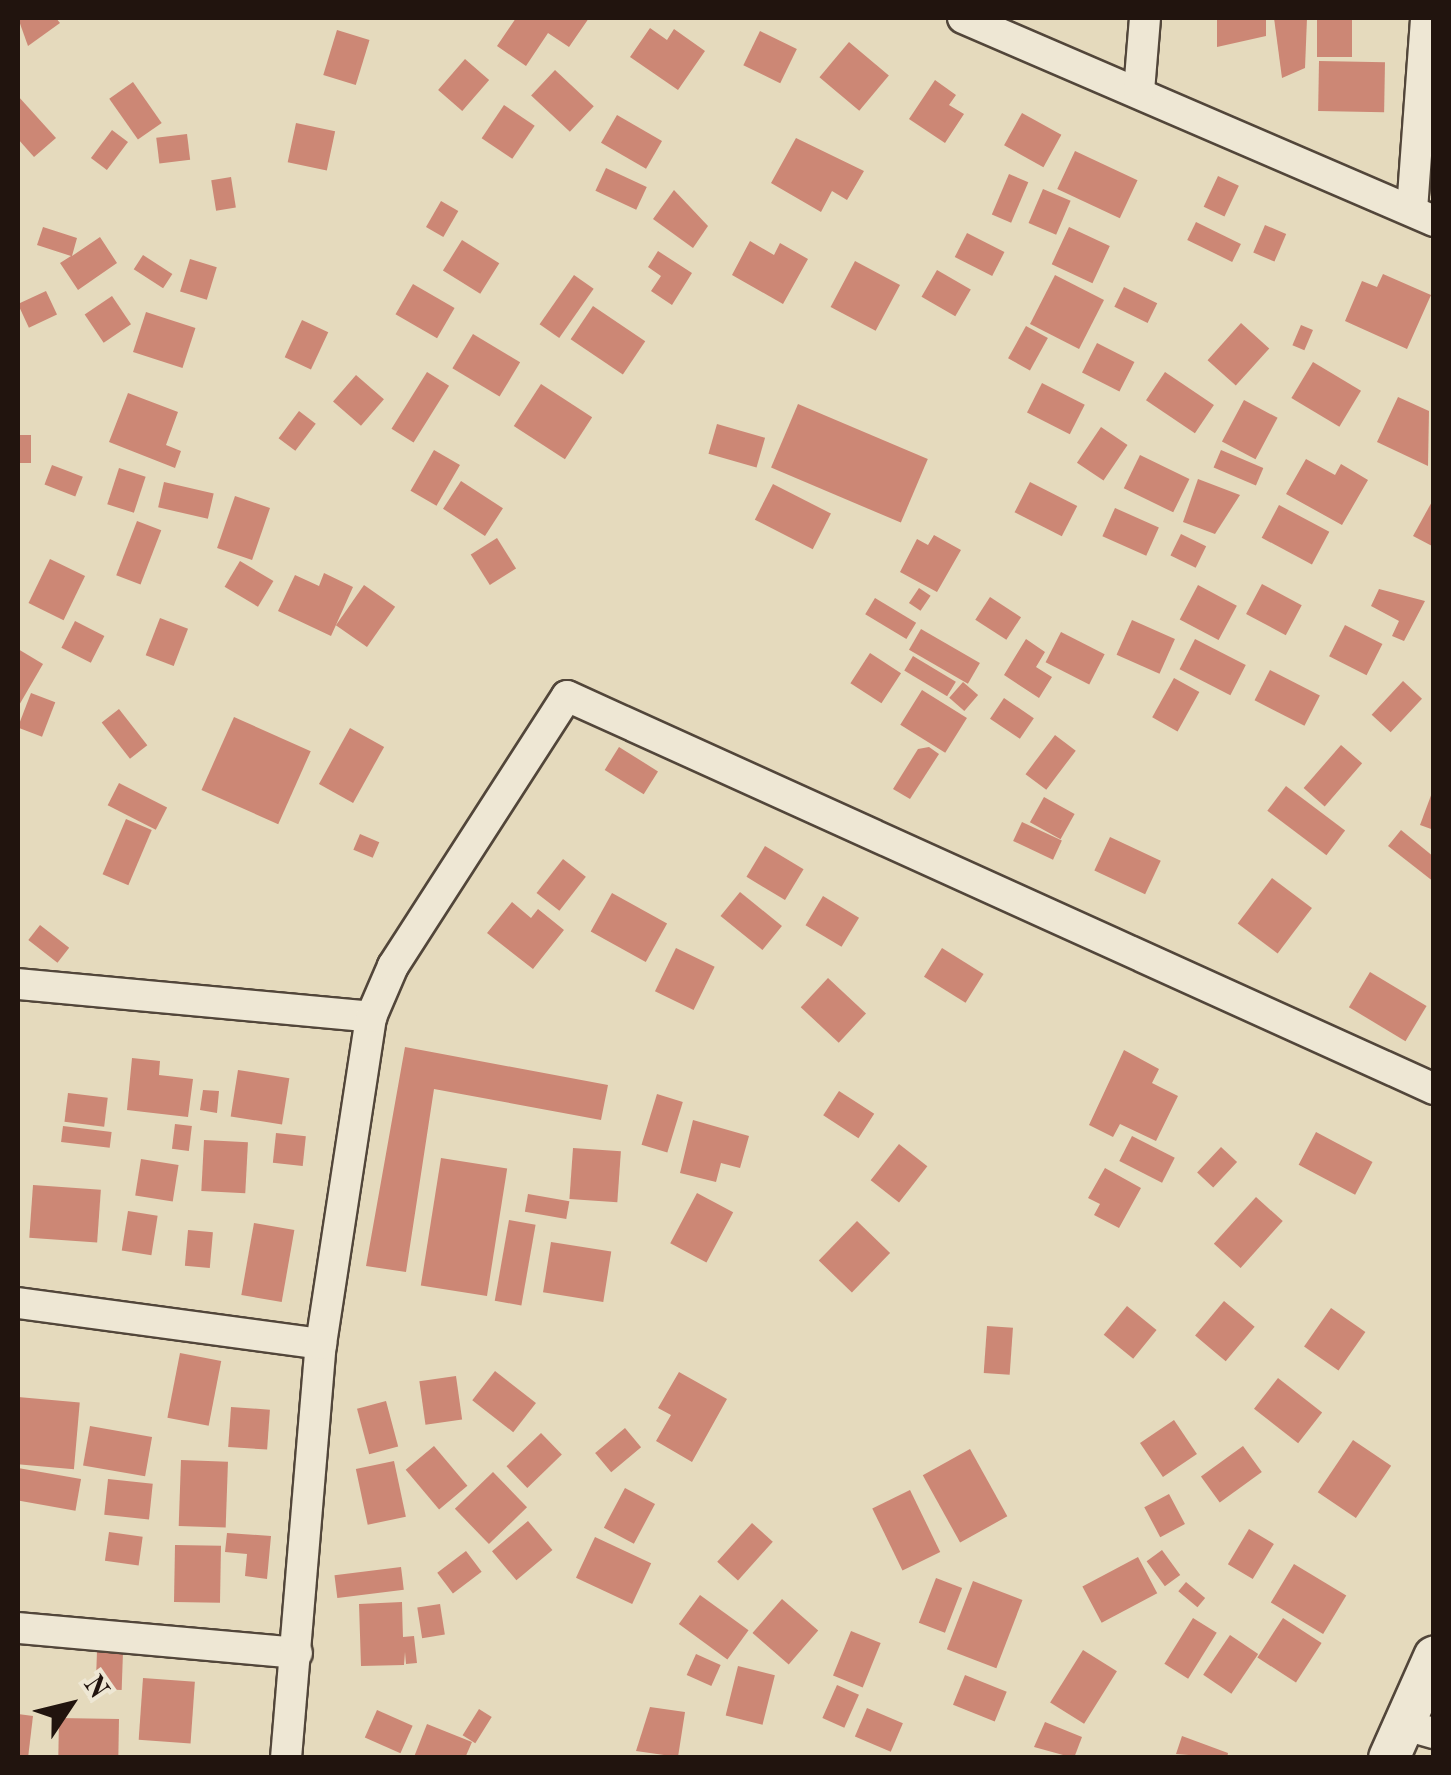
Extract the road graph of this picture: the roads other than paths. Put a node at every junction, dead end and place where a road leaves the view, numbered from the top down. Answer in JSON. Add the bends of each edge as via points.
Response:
{"nodes":[{"id":1,"x":963,"y":18,"type":"edge"},
{"id":2,"x":1144,"y":18,"type":"edge"},
{"id":3,"x":1426,"y":18,"type":"edge"},
{"id":4,"x":1139,"y":91,"type":"junction"},
{"id":5,"x":1422,"y":215,"type":"edge"},
{"id":6,"x":18,"y":984,"type":"edge"},
{"id":7,"x":371,"y":1018,"type":"junction"},
{"id":8,"x":1434,"y":1090,"type":"edge"},
{"id":9,"x":18,"y":1303,"type":"edge"},
{"id":10,"x":321,"y":1344,"type":"junction"},
{"id":11,"x":18,"y":1628,"type":"edge"},
{"id":12,"x":297,"y":1653,"type":"junction"},
{"id":13,"x":1434,"y":1656,"type":"edge"},
{"id":14,"x":1408,"y":1738,"type":"edge"},
{"id":15,"x":286,"y":1758,"type":"edge"}],
"edges":[{"from":1,"to":4,"type":"street"},
{"from":2,"to":4,"type":"street"},
{"from":3,"to":5,"type":"street"},
{"from":4,"to":5,"type":"street"},
{"from":6,"to":7,"type":"street"},
{"from":7,"to":8,"type":"street","via":[[394,966],[568,696]]},
{"from":7,"to":10,"type":"street"},
{"from":9,"to":10,"type":"street"},
{"from":10,"to":12,"type":"street"},
{"from":11,"to":12,"type":"street"},
{"from":12,"to":15,"type":"street"},
{"from":13,"to":14,"type":"main road"}]}
